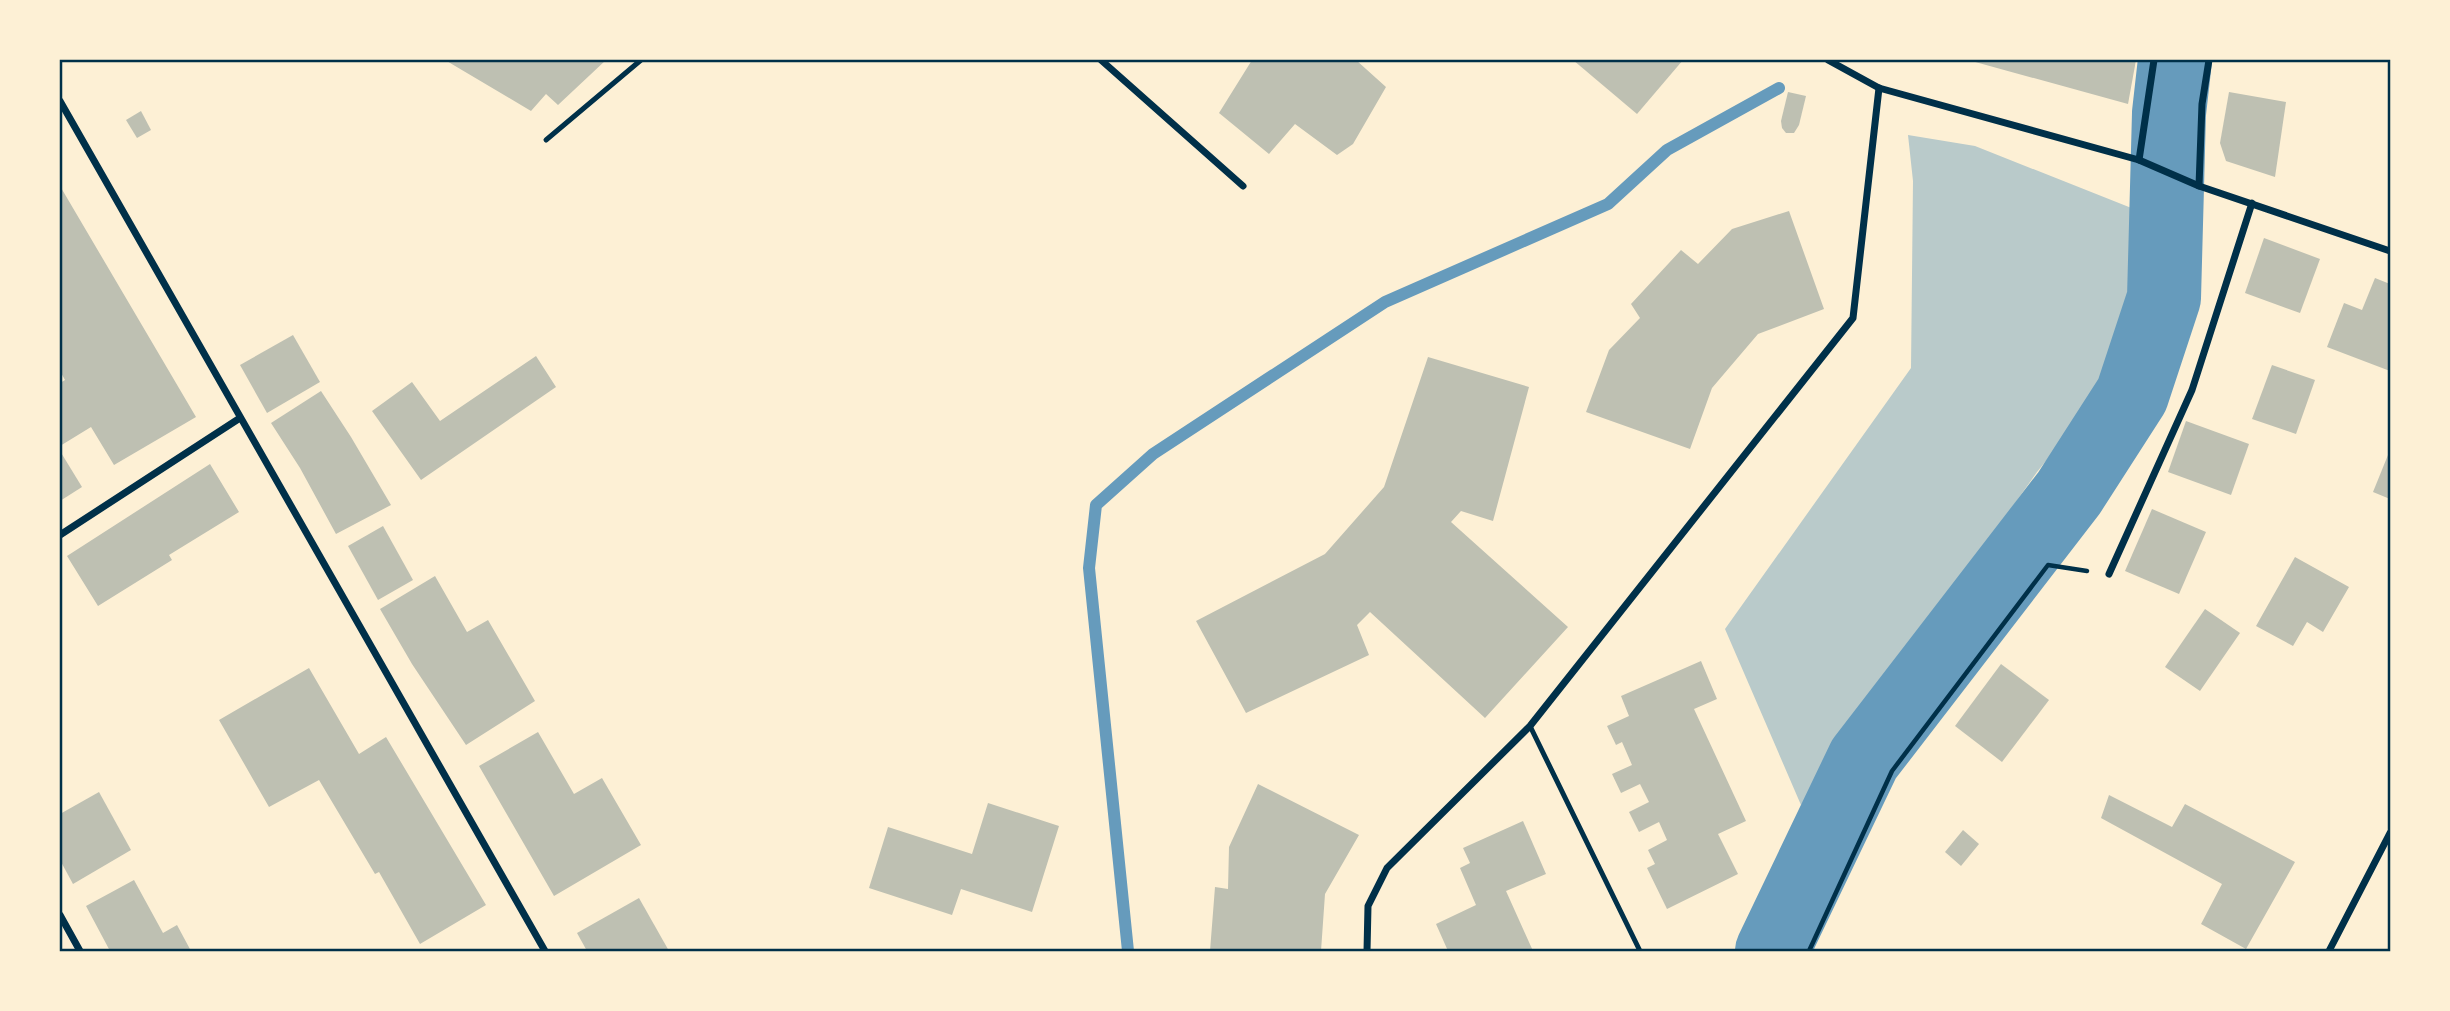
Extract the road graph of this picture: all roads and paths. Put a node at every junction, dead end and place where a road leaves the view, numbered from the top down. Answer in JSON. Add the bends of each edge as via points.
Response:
{"nodes":[{"id":1,"x":641,"y":60,"type":"edge"},
{"id":2,"x":1101,"y":60,"type":"edge"},
{"id":3,"x":1828,"y":60,"type":"edge"},
{"id":4,"x":2154,"y":60,"type":"edge"},
{"id":5,"x":2209,"y":60,"type":"edge"},
{"id":6,"x":1879,"y":88,"type":"junction"},
{"id":7,"x":60,"y":101,"type":"edge"},
{"id":8,"x":546,"y":140,"type":"dead end"},
{"id":9,"x":2138,"y":160,"type":"junction"},
{"id":10,"x":1243,"y":186,"type":"dead end"},
{"id":11,"x":2199,"y":186,"type":"junction"},
{"id":12,"x":2252,"y":203,"type":"junction"},
{"id":13,"x":2390,"y":251,"type":"edge"},
{"id":14,"x":240,"y":418,"type":"junction"},
{"id":15,"x":60,"y":535,"type":"edge"},
{"id":16,"x":2109,"y":574,"type":"joint"},
{"id":17,"x":1530,"y":726,"type":"junction"},
{"id":18,"x":2390,"y":832,"type":"edge"},
{"id":19,"x":60,"y":915,"type":"edge"},
{"id":20,"x":80,"y":951,"type":"edge"},
{"id":21,"x":545,"y":951,"type":"edge"},
{"id":22,"x":1367,"y":951,"type":"edge"},
{"id":23,"x":1640,"y":951,"type":"edge"},
{"id":24,"x":1809,"y":951,"type":"edge"},
{"id":25,"x":2329,"y":951,"type":"edge"}],
"edges":[{"from":1,"to":8,"type":"lane"},
{"from":2,"to":10,"type":"street"},
{"from":3,"to":6,"type":"street"},
{"from":4,"to":9,"type":"street"},
{"from":5,"to":11,"type":"street"},
{"from":6,"to":9,"type":"street"},
{"from":6,"to":17,"type":"street","via":[[1853,318]]},
{"from":7,"to":14,"type":"street"},
{"from":9,"to":11,"type":"street"},
{"from":11,"to":12,"type":"street"},
{"from":12,"to":13,"type":"street"},
{"from":12,"to":16,"type":"street","via":[[2192,390]]},
{"from":14,"to":15,"type":"street"},
{"from":14,"to":21,"type":"street"},
{"from":16,"to":24,"type":"path","via":[[2048,565],[1892,771]]},
{"from":17,"to":22,"type":"street","via":[[1387,868],[1368,906]]},
{"from":17,"to":23,"type":"lane"},
{"from":18,"to":25,"type":"street"},
{"from":19,"to":20,"type":"street"}]}
